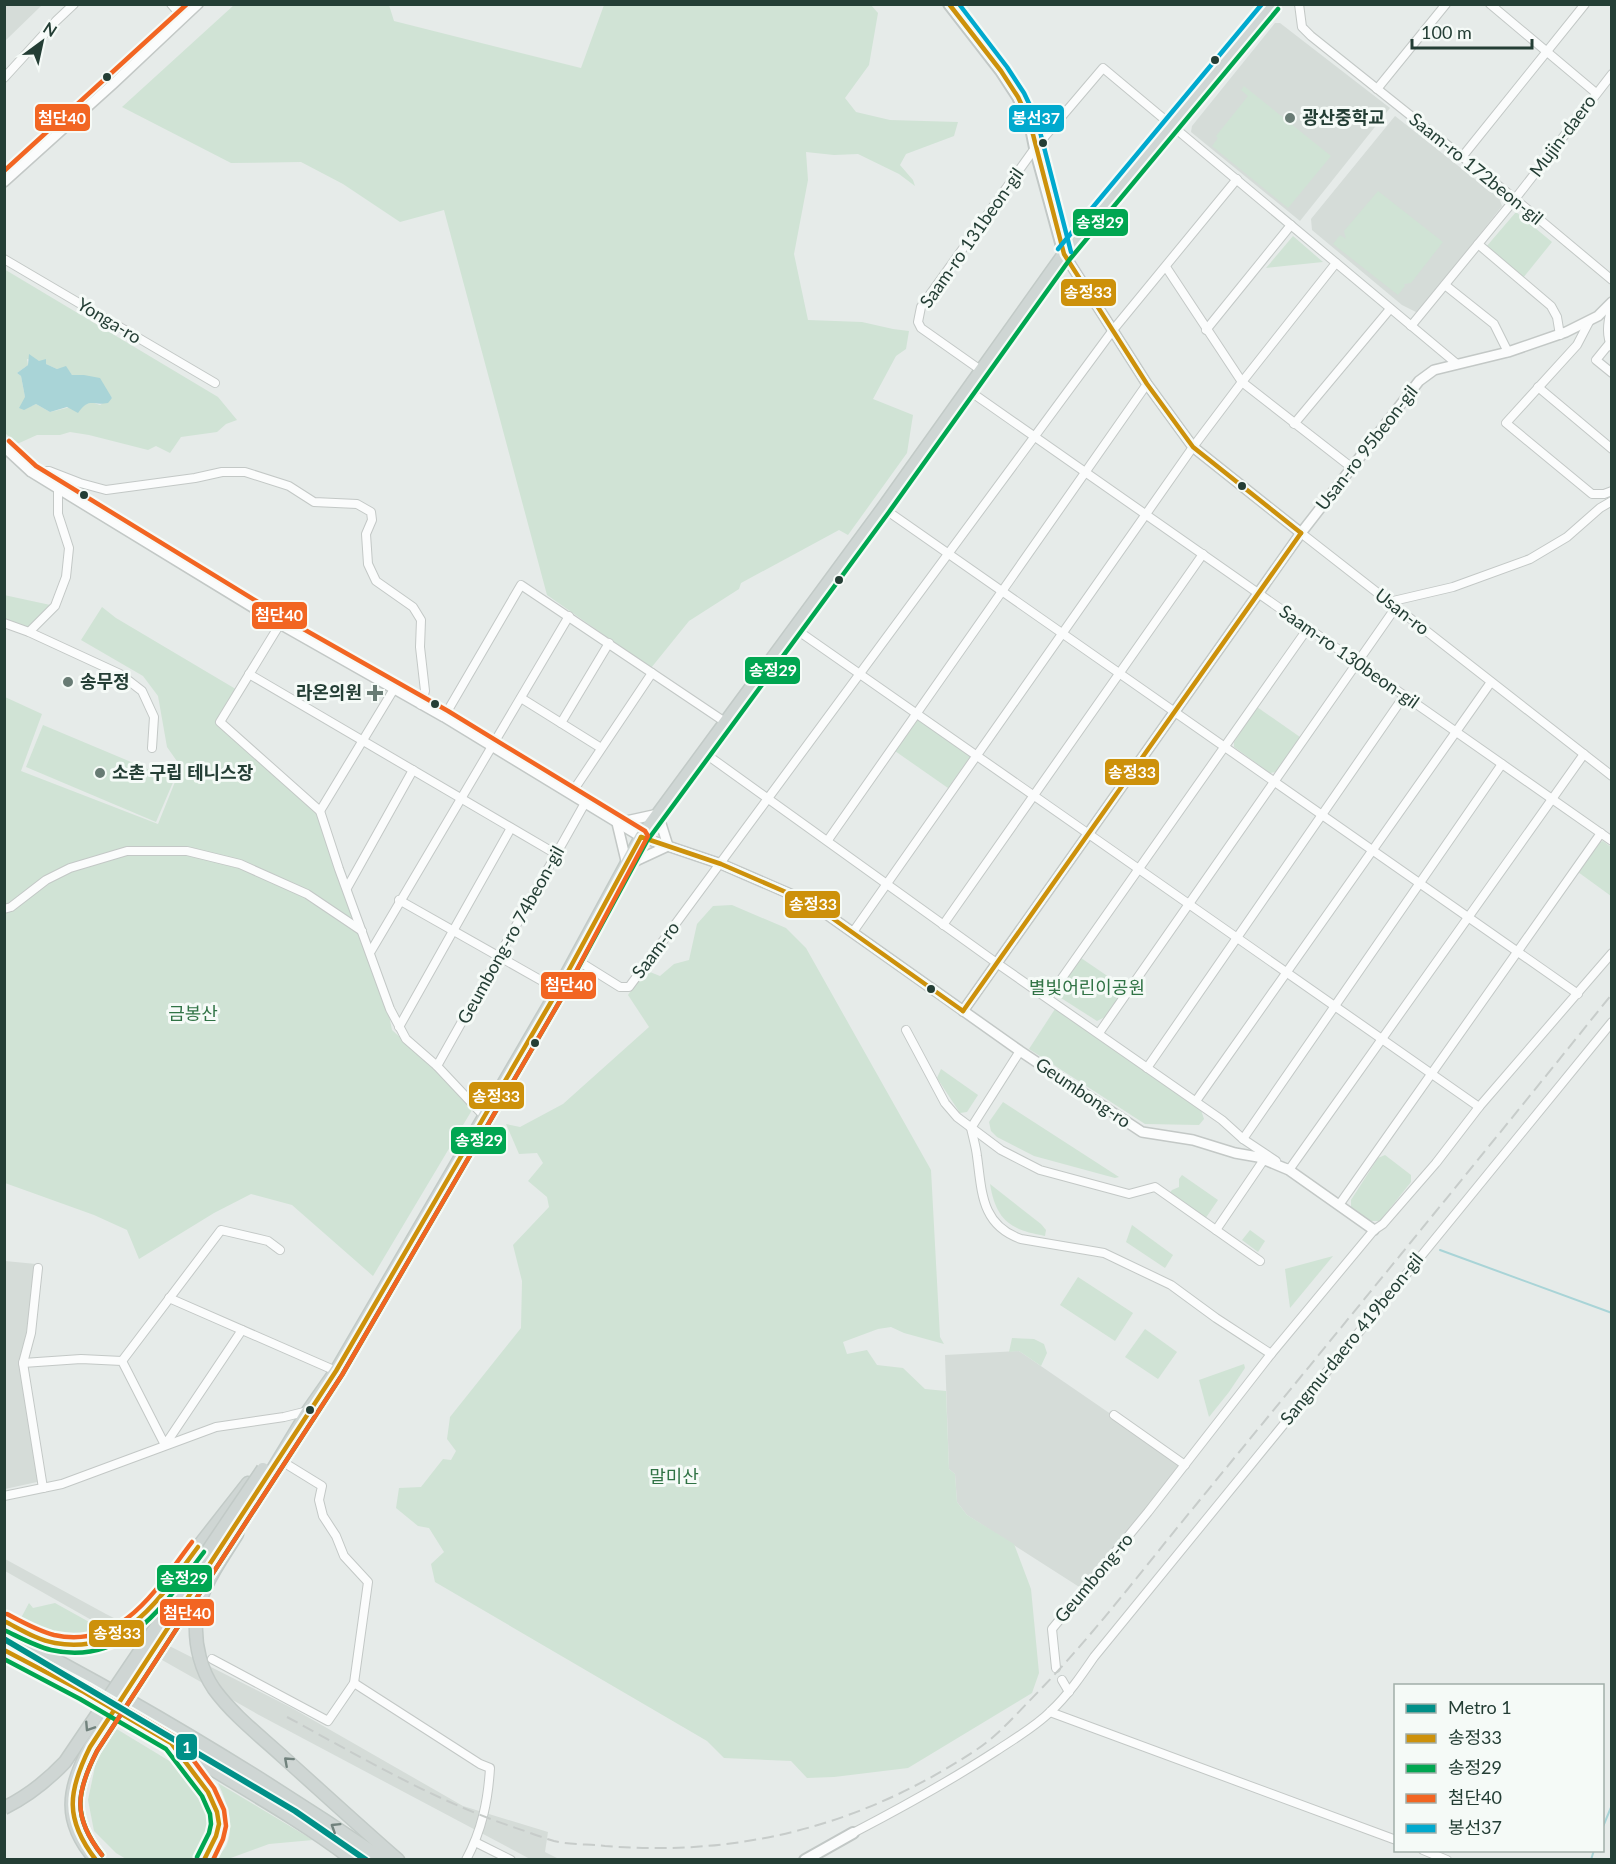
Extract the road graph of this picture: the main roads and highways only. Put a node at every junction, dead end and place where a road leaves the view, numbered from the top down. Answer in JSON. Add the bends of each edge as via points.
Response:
{"nodes":[{"id":1,"x":948,"y":4,"type":"edge"},
{"id":2,"x":1271,"y":6,"type":"edge"},
{"id":3,"x":1064,"y":254,"type":"junction"},
{"id":4,"x":308,"y":1411,"type":"junction"},
{"id":5,"x":269,"y":1474,"type":"junction"},
{"id":6,"x":4,"y":1621,"type":"edge"},
{"id":7,"x":4,"y":1632,"type":"edge"},
{"id":8,"x":4,"y":1650,"type":"edge"},
{"id":9,"x":171,"y":1743,"type":"junction"},
{"id":10,"x":4,"y":1808,"type":"edge"},
{"id":11,"x":853,"y":1833,"type":"road end"},
{"id":12,"x":96,"y":1860,"type":"edge"},
{"id":13,"x":204,"y":1860,"type":"edge"},
{"id":14,"x":353,"y":1860,"type":"edge"},
{"id":15,"x":384,"y":1860,"type":"edge"},
{"id":16,"x":398,"y":1860,"type":"edge"},
{"id":17,"x":805,"y":1860,"type":"edge"}],
"edges":[{"from":1,"to":3,"type":"main road","name":"Usan-ro","via":[[1018,97],[1030,123]]},
{"from":2,"to":3,"type":"main road"},
{"from":3,"to":4,"type":"main road","via":[[641,837],[558,990],[336,1371]]},
{"from":4,"to":5,"type":"main road"},
{"from":4,"to":5,"type":"main road","via":[[283,1461]]},
{"from":5,"to":6,"type":"main road","bridge":true,"via":[[243,1488],[158,1598],[121,1635],[94,1644],[69,1645],[53,1643]]},
{"from":5,"to":10,"type":"main road","one_way":true,"bridge":true,"via":[[65,1762],[25,1798]]},
{"from":5,"to":12,"type":"main road","bridge":true,"via":[[78,1768],[71,1802],[73,1819],[84,1847]]},
{"from":16,"to":5,"type":"main road","one_way":true,"via":[[245,1724],[214,1688],[202,1667],[196,1623],[208,1580]]},
{"from":15,"to":7,"type":"main road","one_way":true,"via":[[153,1714]]},
{"from":8,"to":9,"type":"main road"},
{"from":9,"to":13,"type":"main road","via":[[208,1792],[217,1812],[216,1836]]},
{"from":9,"to":14,"type":"main road"},
{"from":11,"to":17,"type":"main road"}]}
